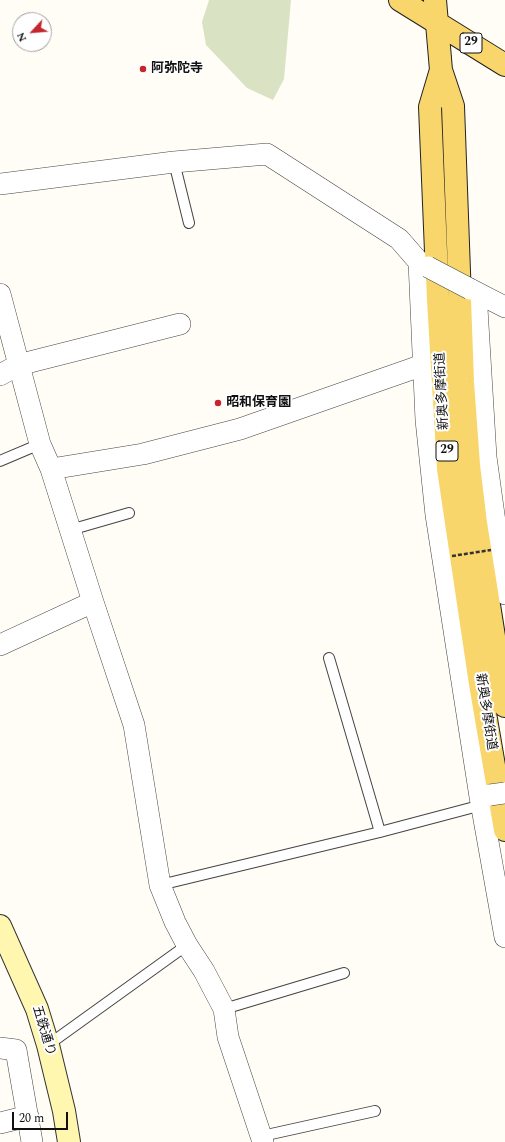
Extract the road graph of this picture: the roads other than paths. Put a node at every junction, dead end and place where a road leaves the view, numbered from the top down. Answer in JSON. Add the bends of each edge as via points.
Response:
{"nodes":[{"id":1,"x":400,"y":0,"type":"edge"},
{"id":2,"x":435,"y":0,"type":"edge"},
{"id":3,"x":436,"y":22,"type":"junction"},
{"id":4,"x":505,"y":65,"type":"edge"},
{"id":5,"x":441,"y":70,"type":"junction"},
{"id":6,"x":174,"y":162,"type":"junction"},
{"id":7,"x":0,"y":184,"type":"edge"},
{"id":8,"x":188,"y":223,"type":"dead end"},
{"id":9,"x":424,"y":264,"type":"junction"},
{"id":10,"x":473,"y":290,"type":"junction"},
{"id":11,"x":0,"y":294,"type":"edge"},
{"id":12,"x":505,"y":307,"type":"edge"},
{"id":13,"x":180,"y":324,"type":"dead end"},
{"id":14,"x":18,"y":365,"type":"junction"},
{"id":15,"x":423,"y":365,"type":"junction"},
{"id":16,"x":0,"y":375,"type":"edge"},
{"id":17,"x":40,"y":444,"type":"junction"},
{"id":18,"x":0,"y":461,"type":"edge"},
{"id":19,"x":51,"y":469,"type":"junction"},
{"id":20,"x":129,"y":513,"type":"dead end"},
{"id":21,"x":70,"y":530,"type":"junction"},
{"id":22,"x":505,"y":594,"type":"edge"},
{"id":23,"x":92,"y":602,"type":"junction"},
{"id":24,"x":0,"y":645,"type":"edge"},
{"id":25,"x":329,"y":658,"type":"dead end"},
{"id":26,"x":505,"y":706,"type":"edge"},
{"id":27,"x":489,"y":798,"type":"edge"},
{"id":28,"x":505,"y":830,"type":"edge"},
{"id":29,"x":380,"y":832,"type":"junction"},
{"id":30,"x":160,"y":885,"type":"junction"},
{"id":31,"x":0,"y":926,"type":"edge"},
{"id":32,"x":505,"y":937,"type":"edge"},
{"id":33,"x":187,"y":945,"type":"junction"},
{"id":34,"x":344,"y":974,"type":"dead end"},
{"id":35,"x":224,"y":1008,"type":"junction"},
{"id":36,"x":48,"y":1045,"type":"junction"},
{"id":37,"x":0,"y":1048,"type":"edge"},
{"id":38,"x":376,"y":1111,"type":"dead end"},
{"id":39,"x":28,"y":1116,"type":"junction"},
{"id":40,"x":0,"y":1123,"type":"edge"},
{"id":41,"x":262,"y":1139,"type":"edge"},
{"id":42,"x":32,"y":1142,"type":"edge"},
{"id":43,"x":69,"y":1142,"type":"edge"}],
"edges":[{"from":1,"to":3,"type":"main road","number":"29"},
{"from":2,"to":3,"type":"main road","name":"新奥多摩街道","number":"29"},
{"from":3,"to":4,"type":"main road","number":"29"},
{"from":3,"to":5,"type":"main road","name":"新奥多摩街道","number":"29"},
{"from":5,"to":26,"type":"main road","name":"新奥多摩街道","number":"29","via":[[453,106],[463,382],[469,465]]},
{"from":5,"to":28,"type":"main road","name":"新奥多摩街道","number":"29","via":[[430,107],[448,468]]},
{"from":6,"to":7,"type":"street"},
{"from":6,"to":8,"type":"lane"},
{"from":6,"to":9,"type":"street","via":[[267,154],[399,239]]},
{"from":9,"to":10,"type":"street","bridge":true},
{"from":9,"to":15,"type":"street"},
{"from":10,"to":12,"type":"street"},
{"from":10,"to":22,"type":"street","via":[[486,457]]},
{"from":11,"to":14,"type":"street"},
{"from":13,"to":14,"type":"street"},
{"from":14,"to":16,"type":"street"},
{"from":14,"to":17,"type":"street"},
{"from":15,"to":19,"type":"street","via":[[240,429],[143,454]]},
{"from":15,"to":27,"type":"street","via":[[436,515]]},
{"from":17,"to":18,"type":"lane"},
{"from":17,"to":19,"type":"street"},
{"from":19,"to":21,"type":"street"},
{"from":20,"to":21,"type":"lane"},
{"from":21,"to":23,"type":"street"},
{"from":23,"to":24,"type":"street"},
{"from":23,"to":30,"type":"street","via":[[134,724]]},
{"from":25,"to":29,"type":"lane"},
{"from":27,"to":29,"type":"lane"},
{"from":27,"to":32,"type":"street"},
{"from":29,"to":30,"type":"lane"},
{"from":30,"to":33,"type":"street"},
{"from":31,"to":36,"type":"street","name":"五鉄通り","via":[[37,1008]]},
{"from":33,"to":35,"type":"street"},
{"from":33,"to":36,"type":"lane"},
{"from":34,"to":35,"type":"lane"},
{"from":35,"to":41,"type":"street","via":[[228,1037]]},
{"from":36,"to":43,"type":"street","name":"五鉄通り"},
{"from":37,"to":39,"type":"street","via":[[16,1050]]},
{"from":38,"to":41,"type":"lane"},
{"from":39,"to":40,"type":"street"},
{"from":39,"to":42,"type":"street"}]}
